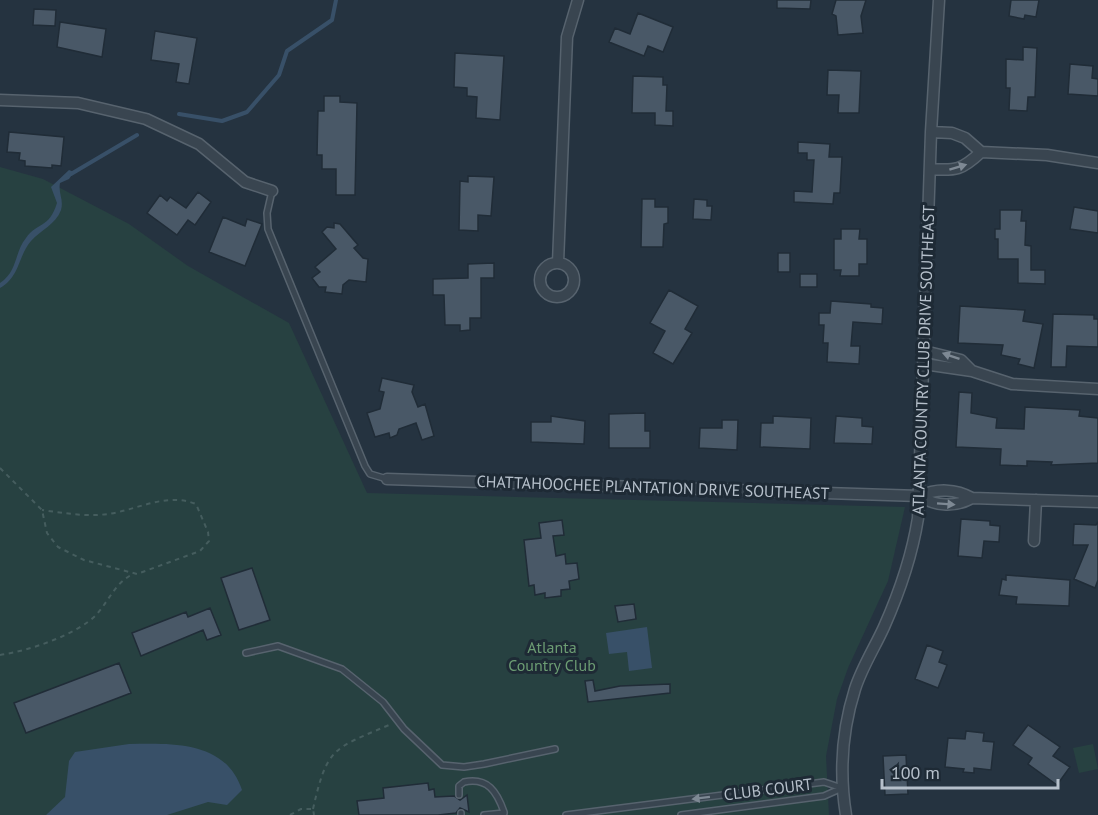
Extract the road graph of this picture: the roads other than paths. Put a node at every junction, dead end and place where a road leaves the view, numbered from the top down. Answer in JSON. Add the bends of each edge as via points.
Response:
{"nodes":[{"id":1,"x":578,"y":0,"type":"edge"},
{"id":2,"x":939,"y":0,"type":"edge"},
{"id":3,"x":0,"y":100,"type":"edge"},
{"id":4,"x":931,"y":132,"type":"junction"},
{"id":5,"x":981,"y":152,"type":"junction"},
{"id":6,"x":1098,"y":163,"type":"edge"},
{"id":7,"x":930,"y":170,"type":"junction"},
{"id":8,"x":273,"y":191,"type":"joint"},
{"id":9,"x":558,"y":263,"type":"dead end"},
{"id":10,"x":924,"y":351,"type":"junction"},
{"id":11,"x":924,"y":364,"type":"junction"},
{"id":12,"x":972,"y":371,"type":"junction"},
{"id":13,"x":1098,"y":389,"type":"edge"},
{"id":14,"x":387,"y":479,"type":"joint"},
{"id":15,"x":920,"y":496,"type":"junction"},
{"id":16,"x":1036,"y":500,"type":"junction"},
{"id":17,"x":1098,"y":502,"type":"edge"},
{"id":18,"x":1034,"y":541,"type":"dead end"},
{"id":19,"x":246,"y":653,"type":"dead end"},
{"id":20,"x":555,"y":748,"type":"dead end"},
{"id":21,"x":842,"y":788,"type":"junction"},
{"id":22,"x":459,"y":795,"type":"dead end"},
{"id":23,"x":504,"y":814,"type":"edge"},
{"id":24,"x":484,"y":815,"type":"edge"},
{"id":25,"x":566,"y":815,"type":"edge"},
{"id":26,"x":681,"y":815,"type":"edge"},
{"id":27,"x":846,"y":815,"type":"edge"}],
"edges":[{"from":1,"to":9,"type":"street","via":[[567,37]]},
{"from":2,"to":4,"type":"street","name":"ATLANTA COUNTRY CLUB DRIVE SOUTHEAST"},
{"from":3,"to":8,"type":"street","via":[[78,103],[146,119],[199,144],[245,182]]},
{"from":4,"to":5,"type":"street","via":[[959,135]]},
{"from":4,"to":7,"type":"street","name":"ATLANTA COUNTRY CLUB DRIVE SOUTHEAST"},
{"from":5,"to":6,"type":"street","via":[[1047,155]]},
{"from":7,"to":5,"type":"street","one_way":true,"via":[[965,166]]},
{"from":7,"to":10,"type":"street","name":"ATLANTA COUNTRY CLUB DRIVE SOUTHEAST"},
{"from":8,"to":14,"type":"lane","via":[[267,213],[268,229],[366,466],[370,474]]},
{"from":10,"to":11,"type":"street","name":"ATLANTA COUNTRY CLUB DRIVE SOUTHEAST"},
{"from":12,"to":10,"type":"street","one_way":true,"via":[[961,360]]},
{"from":11,"to":12,"type":"street"},
{"from":11,"to":15,"type":"street","name":"ATLANTA COUNTRY CLUB DRIVE SOUTHEAST"},
{"from":12,"to":13,"type":"street","via":[[1012,384]]},
{"from":14,"to":15,"type":"street","name":"CHATTAHOOCHEE PLANTATION DRIVE SOUTHEAST"},
{"from":15,"to":16,"type":"street","name":"CHATTAHOOCHEE PLANTATION DRIVE SOUTHEAST","via":[[939,491],[961,492],[972,498]]},
{"from":15,"to":21,"type":"street","name":"ATLANTA COUNTRY CLUB DRIVE SOUTHEAST","via":[[915,542],[903,583],[856,687],[847,718]]},
{"from":16,"to":17,"type":"street","name":"CHATTAHOOCHEE PLANTATION DRIVE SOUTHEAST"},
{"from":16,"to":18,"type":"street"},
{"from":19,"to":20,"type":"lane","via":[[278,646],[342,669],[383,702],[442,765],[464,767]]},
{"from":21,"to":25,"type":"lane","name":"CLUB COURT","one_way":true,"via":[[824,782]]},
{"from":21,"to":26,"type":"lane","name":"CLUB COURT","via":[[824,796]]},
{"from":21,"to":27,"type":"street","name":"ATLANTA COUNTRY CLUB DRIVE SOUTHEAST"},
{"from":22,"to":23,"type":"lane","via":[[459,786],[464,782],[483,782],[496,791]]},
{"from":23,"to":24,"type":"lane"}]}
